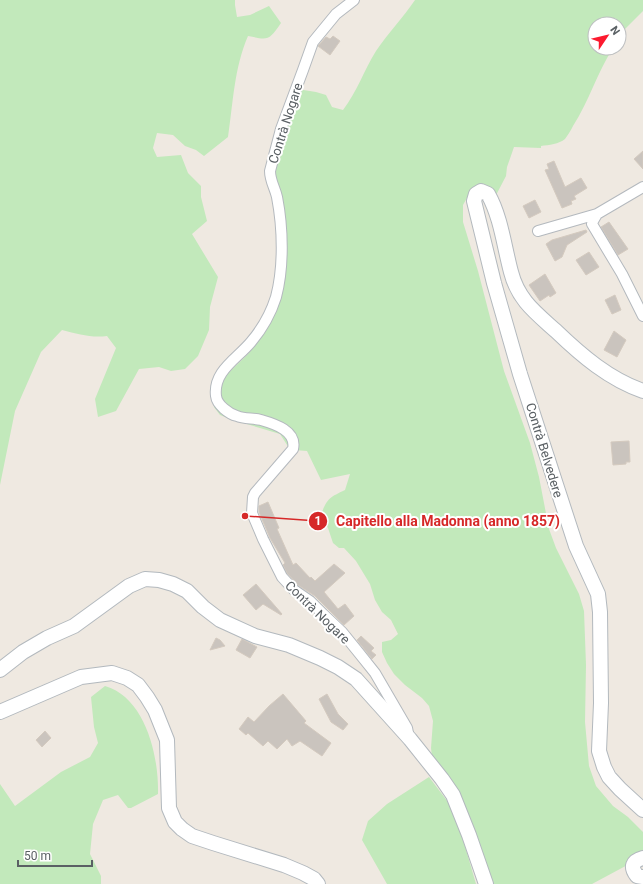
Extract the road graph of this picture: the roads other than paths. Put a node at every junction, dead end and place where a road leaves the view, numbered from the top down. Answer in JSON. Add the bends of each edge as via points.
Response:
{"nodes":[{"id":1,"x":354,"y":0,"type":"edge"},
{"id":2,"x":643,"y":187,"type":"edge"},
{"id":3,"x":597,"y":214,"type":"junction"},
{"id":4,"x":538,"y":231,"type":"dead end"},
{"id":5,"x":643,"y":316,"type":"edge"},
{"id":6,"x":643,"y":391,"type":"edge"},
{"id":7,"x":0,"y":670,"type":"edge"},
{"id":8,"x":0,"y":712,"type":"edge"},
{"id":9,"x":410,"y":739,"type":"junction"},
{"id":10,"x":643,"y":810,"type":"edge"},
{"id":11,"x":643,"y":858,"type":"edge"},
{"id":12,"x":643,"y":877,"type":"edge"},
{"id":13,"x":318,"y":884,"type":"edge"},
{"id":14,"x":486,"y":884,"type":"edge"}],
"edges":[{"from":1,"to":9,"type":"street","name":"Contrà Nogare","via":[[336,14],[313,42],[285,117],[270,171],[281,224],[281,256],[276,296],[270,313],[252,340],[222,372],[217,382],[216,396],[225,409],[237,416],[279,426],[290,435],[294,445],[292,452],[255,493],[252,513],[282,577],[342,632],[360,653],[399,714]]},
{"from":2,"to":3,"type":"street"},
{"from":3,"to":4,"type":"street"},
{"from":3,"to":5,"type":"street","via":[[592,224]]},
{"from":6,"to":10,"type":"street","name":"Contrà Belvedere","via":[[599,369],[532,310],[520,295],[511,273],[492,201],[488,194],[481,191],[476,194],[474,201],[494,283],[520,374],[576,546],[598,594],[601,703],[599,751],[609,777]]},
{"from":7,"to":9,"type":"street","via":[[29,648],[74,626],[129,586],[145,579],[159,580],[187,591],[220,620],[338,667],[356,680]]},
{"from":8,"to":13,"type":"street","via":[[81,677],[112,674],[127,678],[138,685],[147,697],[167,740],[169,808],[175,822],[192,836],[284,864],[314,879]]},
{"from":9,"to":14,"type":"street","via":[[453,795]]},
{"from":11,"to":12,"type":"street","via":[[632,867],[637,876]]}]}
